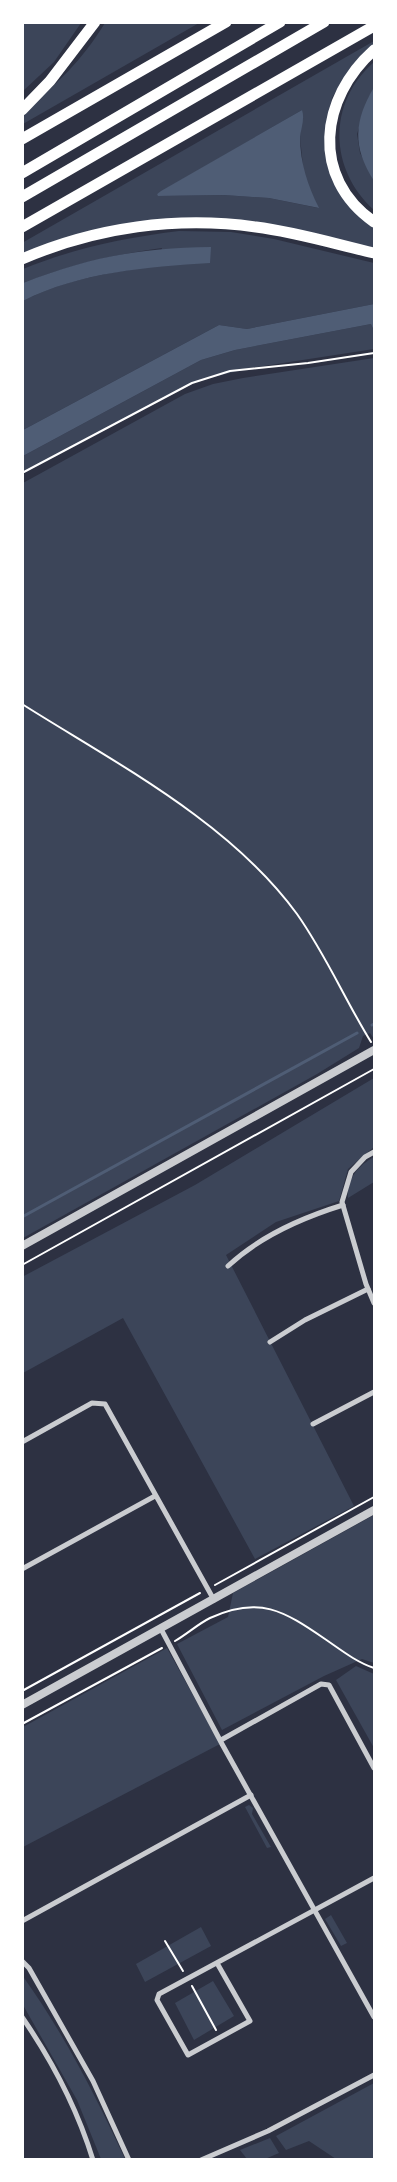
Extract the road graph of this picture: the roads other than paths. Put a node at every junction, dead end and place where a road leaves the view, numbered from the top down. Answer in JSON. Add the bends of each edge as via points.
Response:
{"nodes":[{"id":1,"x":95,"y":22,"type":"edge"},
{"id":2,"x":226,"y":22,"type":"edge"},
{"id":3,"x":280,"y":22,"type":"edge"},
{"id":4,"x":324,"y":22,"type":"edge"},
{"id":5,"x":374,"y":26,"type":"edge"},
{"id":6,"x":374,"y":50,"type":"edge"},
{"id":7,"x":22,"y":110,"type":"edge"},
{"id":8,"x":22,"y":140,"type":"edge"},
{"id":9,"x":22,"y":172,"type":"edge"},
{"id":10,"x":91,"y":186,"type":"junction"},
{"id":11,"x":22,"y":197,"type":"edge"},
{"id":12,"x":22,"y":222,"type":"edge"},
{"id":13,"x":374,"y":222,"type":"edge"},
{"id":14,"x":22,"y":227,"type":"edge"},
{"id":15,"x":374,"y":253,"type":"edge"},
{"id":16,"x":22,"y":258,"type":"edge"},
{"id":17,"x":374,"y":1049,"type":"edge"},
{"id":18,"x":374,"y":1152,"type":"edge"},
{"id":19,"x":343,"y":1205,"type":"junction"},
{"id":20,"x":22,"y":1246,"type":"edge"},
{"id":21,"x":228,"y":1266,"type":"dead end"},
{"id":22,"x":368,"y":1289,"type":"junction"},
{"id":23,"x":374,"y":1303,"type":"edge"},
{"id":24,"x":270,"y":1342,"type":"dead end"},
{"id":25,"x":374,"y":1392,"type":"edge"},
{"id":26,"x":314,"y":1424,"type":"dead end"},
{"id":27,"x":22,"y":1442,"type":"edge"},
{"id":28,"x":154,"y":1496,"type":"junction"},
{"id":29,"x":374,"y":1510,"type":"edge"},
{"id":30,"x":22,"y":1569,"type":"edge"},
{"id":31,"x":214,"y":1600,"type":"junction"},
{"id":32,"x":161,"y":1629,"type":"junction"},
{"id":33,"x":22,"y":1705,"type":"edge"},
{"id":34,"x":220,"y":1740,"type":"junction"},
{"id":35,"x":374,"y":1768,"type":"edge"},
{"id":36,"x":252,"y":1795,"type":"junction"},
{"id":37,"x":374,"y":1878,"type":"edge"},
{"id":38,"x":315,"y":1910,"type":"junction"},
{"id":39,"x":22,"y":1921,"type":"edge"},
{"id":40,"x":22,"y":1961,"type":"edge"},
{"id":41,"x":217,"y":1963,"type":"junction"},
{"id":42,"x":374,"y":2017,"type":"edge"},
{"id":43,"x":22,"y":2018,"type":"edge"},
{"id":44,"x":374,"y":2075,"type":"edge"},
{"id":45,"x":93,"y":2160,"type":"edge"},
{"id":46,"x":129,"y":2160,"type":"edge"},
{"id":47,"x":201,"y":2160,"type":"edge"}],
"edges":[{"from":1,"to":7,"type":"highway","via":[[50,81]]},
{"from":2,"to":8,"type":"highway"},
{"from":3,"to":9,"type":"highway"},
{"from":4,"to":11,"type":"highway"},
{"from":5,"to":10,"type":"highway"},
{"from":6,"to":13,"type":"highway","via":[[352,72],[338,95],[330,132],[333,161],[343,188]]},
{"from":10,"to":12,"type":"highway"},
{"from":10,"to":14,"type":"highway"},
{"from":15,"to":16,"type":"highway","via":[[256,226],[170,223],[78,238]]},
{"from":17,"to":20,"type":"street"},
{"from":18,"to":19,"type":"street","via":[[351,1172]]},
{"from":19,"to":21,"type":"street","via":[[303,1218],[258,1242]]},
{"from":19,"to":22,"type":"street"},
{"from":22,"to":23,"type":"street"},
{"from":22,"to":24,"type":"street","via":[[305,1320]]},
{"from":25,"to":26,"type":"street"},
{"from":27,"to":28,"type":"street","via":[[92,1403],[106,1404]]},
{"from":28,"to":30,"type":"street"},
{"from":28,"to":31,"type":"street"},
{"from":29,"to":31,"type":"street"},
{"from":31,"to":32,"type":"street"},
{"from":32,"to":33,"type":"street"},
{"from":32,"to":34,"type":"street"},
{"from":34,"to":35,"type":"street","via":[[321,1684],[329,1685]]},
{"from":34,"to":36,"type":"street"},
{"from":36,"to":38,"type":"street"},
{"from":36,"to":39,"type":"street"},
{"from":37,"to":38,"type":"street"},
{"from":38,"to":41,"type":"street"},
{"from":38,"to":42,"type":"street"},
{"from":40,"to":46,"type":"street","via":[[93,2081]]},
{"from":41,"to":41,"type":"street","via":[[250,2021],[188,2055],[157,2000],[159,1994]]},
{"from":43,"to":45,"type":"street","via":[[49,2056],[82,2124]]},
{"from":44,"to":47,"type":"street","via":[[268,2131]]}]}
